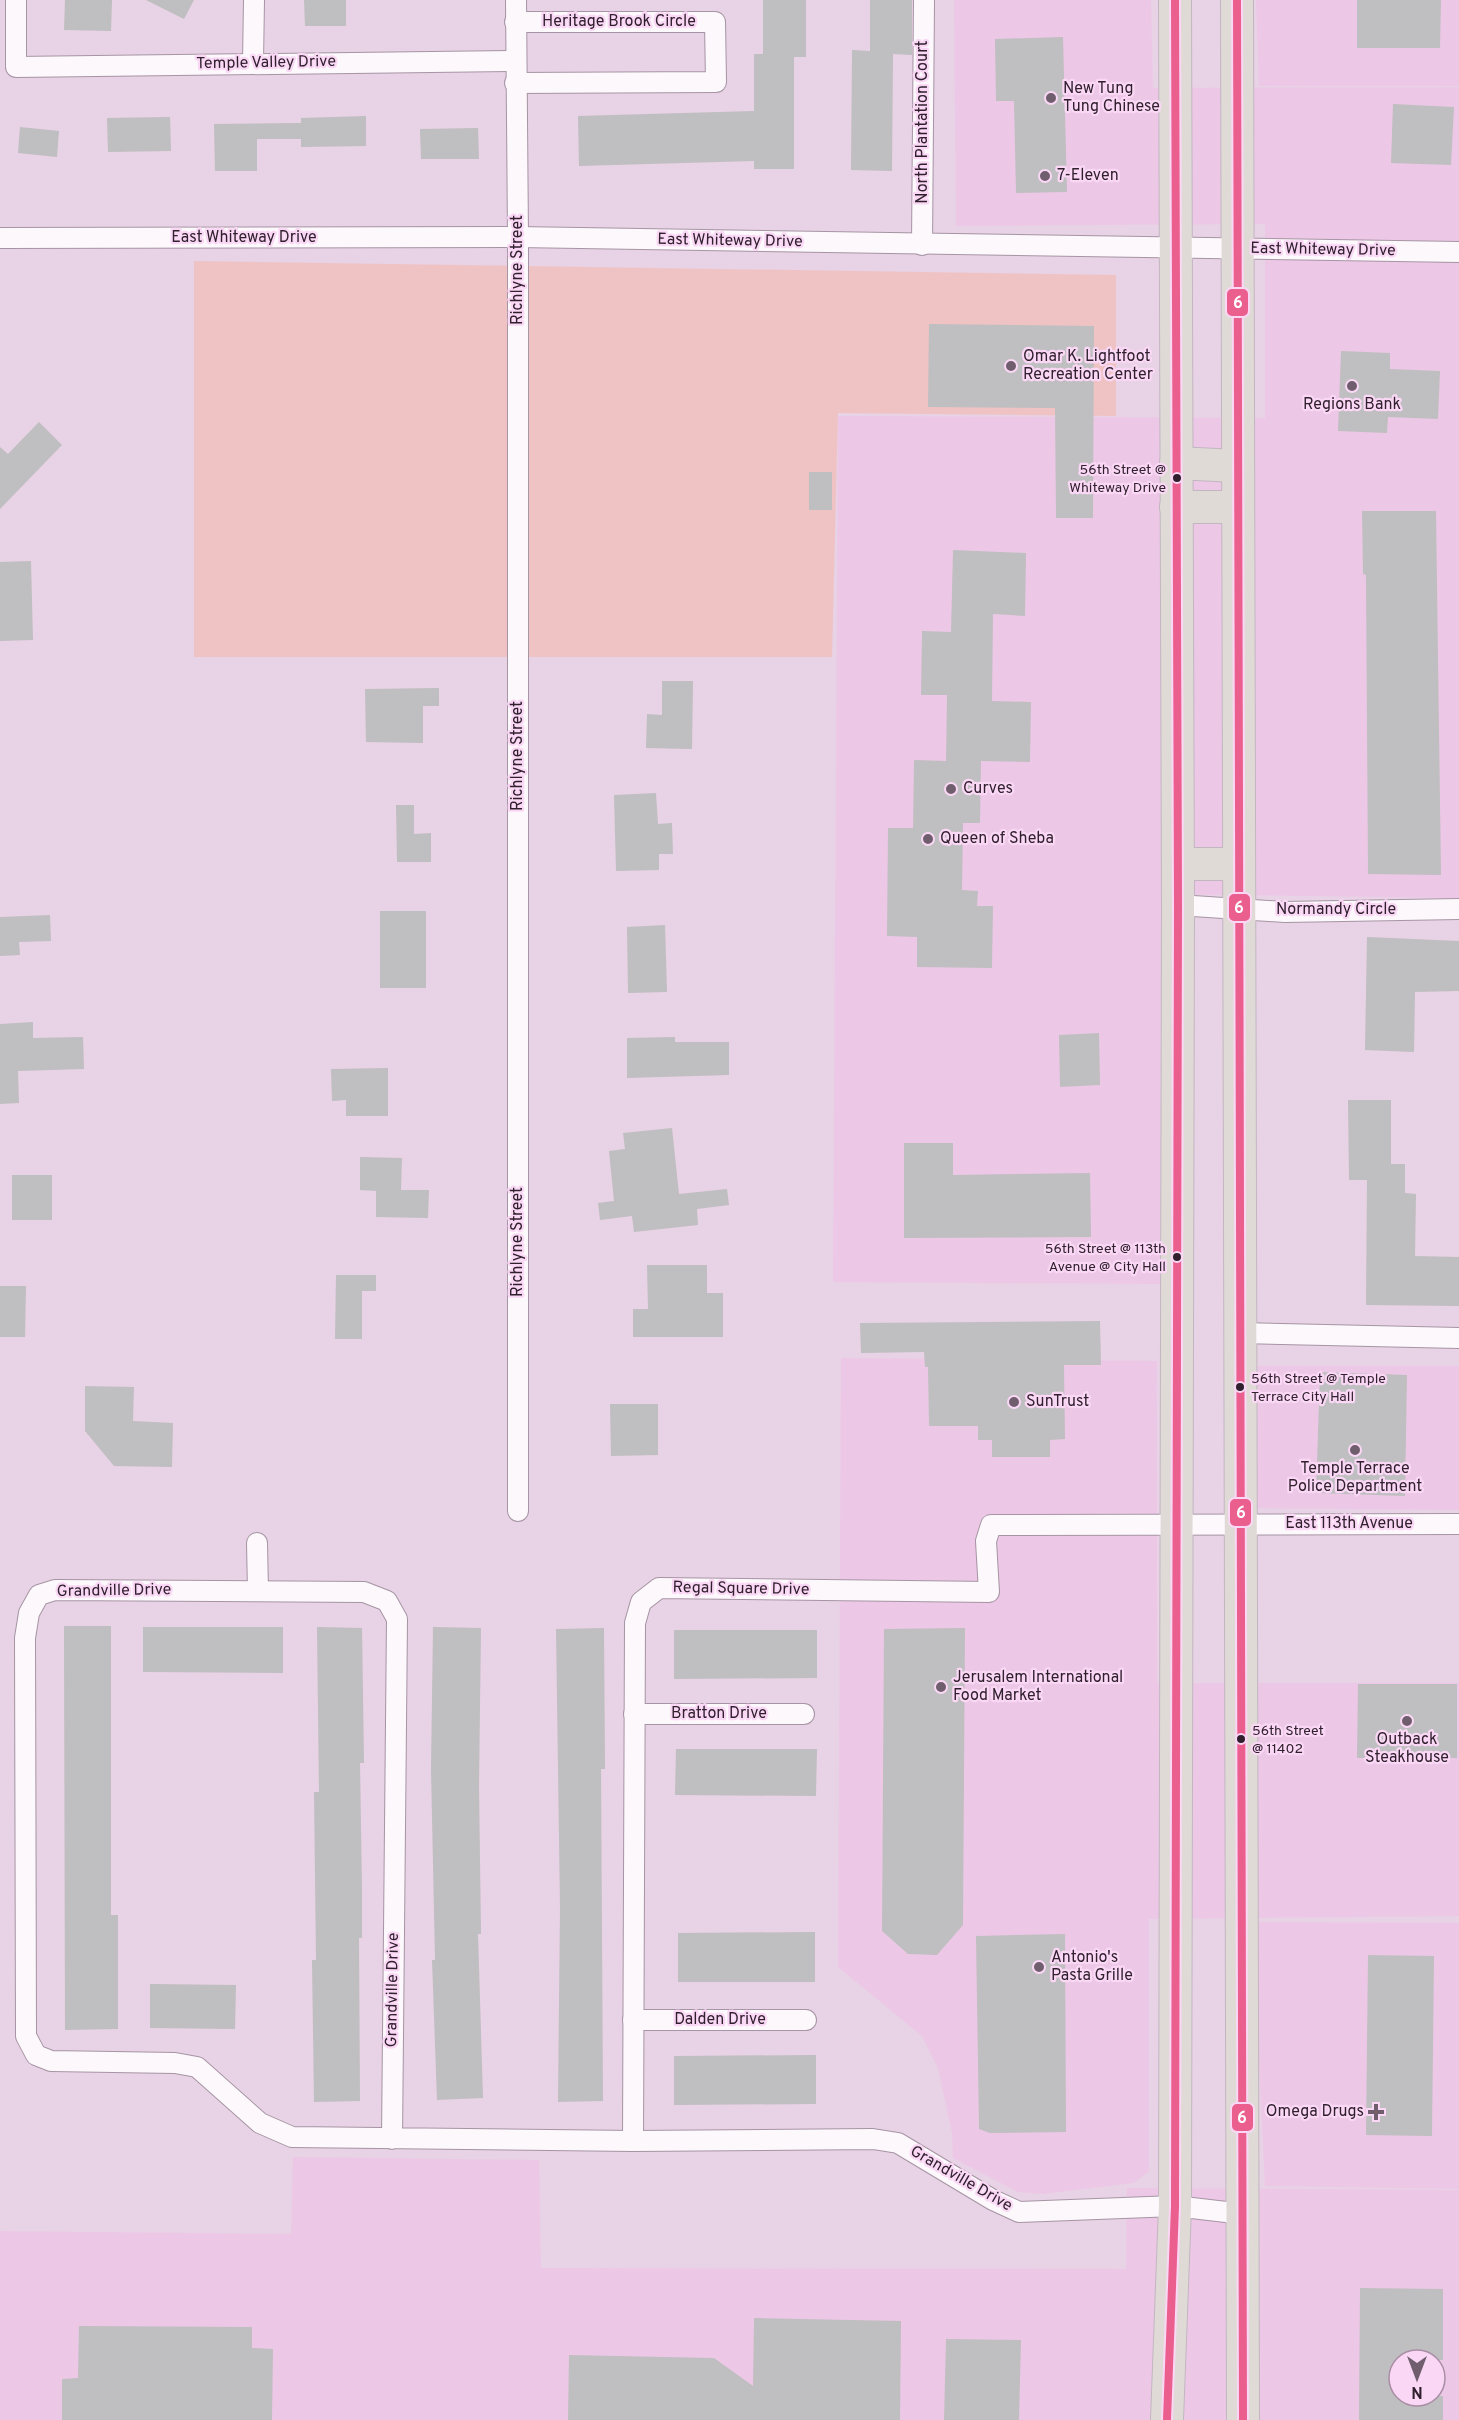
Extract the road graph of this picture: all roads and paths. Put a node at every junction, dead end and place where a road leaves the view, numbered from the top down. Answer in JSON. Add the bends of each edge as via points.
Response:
{"nodes":[{"id":1,"x":16,"y":0,"type":"edge"},
{"id":2,"x":254,"y":0,"type":"edge"},
{"id":3,"x":516,"y":0,"type":"edge"},
{"id":4,"x":924,"y":0,"type":"edge"},
{"id":5,"x":1175,"y":0,"type":"edge"},
{"id":6,"x":1237,"y":0,"type":"edge"},
{"id":7,"x":515,"y":22,"type":"junction"},
{"id":8,"x":515,"y":61,"type":"junction"},
{"id":9,"x":253,"y":62,"type":"junction"},
{"id":10,"x":515,"y":83,"type":"junction"},
{"id":11,"x":518,"y":237,"type":"junction"},
{"id":12,"x":0,"y":238,"type":"edge"},
{"id":13,"x":922,"y":245,"type":"junction"},
{"id":14,"x":1176,"y":249,"type":"junction"},
{"id":15,"x":1236,"y":249,"type":"junction"},
{"id":16,"x":1459,"y":252,"type":"edge"},
{"id":17,"x":1176,"y":463,"type":"junction"},
{"id":18,"x":1237,"y":466,"type":"junction"},
{"id":19,"x":1176,"y":507,"type":"junction"},
{"id":20,"x":1237,"y":507,"type":"junction"},
{"id":21,"x":1178,"y":864,"type":"junction"},
{"id":22,"x":1239,"y":864,"type":"junction"},
{"id":23,"x":1178,"y":905,"type":"junction"},
{"id":24,"x":1239,"y":908,"type":"junction"},
{"id":25,"x":1459,"y":909,"type":"edge"},
{"id":26,"x":1239,"y":1333,"type":"junction"},
{"id":27,"x":1459,"y":1338,"type":"edge"},
{"id":28,"x":518,"y":1511,"type":"dead end"},
{"id":29,"x":1239,"y":1524,"type":"junction"},
{"id":30,"x":1459,"y":1524,"type":"edge"},
{"id":31,"x":1176,"y":1525,"type":"junction"},
{"id":32,"x":257,"y":1543,"type":"dead end"},
{"id":33,"x":258,"y":1591,"type":"junction"},
{"id":34,"x":634,"y":1714,"type":"junction"},
{"id":35,"x":804,"y":1714,"type":"dead end"},
{"id":36,"x":633,"y":2020,"type":"junction"},
{"id":37,"x":806,"y":2020,"type":"dead end"},
{"id":38,"x":392,"y":2139,"type":"junction"},
{"id":39,"x":633,"y":2141,"type":"junction"},
{"id":40,"x":1175,"y":2206,"type":"junction"},
{"id":41,"x":1242,"y":2214,"type":"junction"},
{"id":42,"x":1167,"y":2420,"type":"edge"},
{"id":43,"x":1243,"y":2420,"type":"edge"}],
"edges":[{"from":1,"to":9,"type":"street","name":"Temple Valley Drive","via":[[16,67]]},
{"from":2,"to":9,"type":"street"},
{"from":3,"to":7,"type":"street","name":"Richlyne Street"},
{"from":4,"to":13,"type":"street","name":"North Plantation Court"},
{"from":5,"to":14,"type":"main road"},
{"from":6,"to":15,"type":"main road"},
{"from":7,"to":8,"type":"street","name":"Richlyne Street"},
{"from":7,"to":10,"type":"street","name":"Heritage Brook Circle","via":[[715,22],[716,82]]},
{"from":8,"to":9,"type":"street","name":"Temple Valley Drive"},
{"from":8,"to":10,"type":"street","name":"Richlyne Street"},
{"from":10,"to":11,"type":"street","name":"Richlyne Street"},
{"from":11,"to":12,"type":"street","name":"East Whiteway Drive"},
{"from":11,"to":13,"type":"street","name":"East Whiteway Drive"},
{"from":11,"to":28,"type":"street","name":"Richlyne Street"},
{"from":13,"to":14,"type":"street","name":"East Whiteway Drive"},
{"from":14,"to":15,"type":"street","name":"East Whiteway Drive"},
{"from":14,"to":17,"type":"main road"},
{"from":15,"to":16,"type":"street","name":"East Whiteway Drive"},
{"from":15,"to":18,"type":"main road"},
{"from":17,"to":18,"type":"main road"},
{"from":17,"to":19,"type":"main road"},
{"from":18,"to":20,"type":"main road"},
{"from":19,"to":20,"type":"main road"},
{"from":19,"to":21,"type":"main road"},
{"from":20,"to":22,"type":"main road"},
{"from":21,"to":22,"type":"main road"},
{"from":21,"to":23,"type":"main road"},
{"from":22,"to":24,"type":"main road"},
{"from":23,"to":24,"type":"street","name":"Normandy Circle"},
{"from":23,"to":31,"type":"main road"},
{"from":24,"to":25,"type":"street","name":"Normandy Circle","via":[[1285,912]]},
{"from":24,"to":26,"type":"main road"},
{"from":26,"to":27,"type":"street"},
{"from":26,"to":29,"type":"main road"},
{"from":29,"to":30,"type":"street","name":"East 113th Avenue"},
{"from":29,"to":31,"type":"street","name":"East 113th Avenue"},
{"from":29,"to":41,"type":"main road"},
{"from":31,"to":34,"type":"street","name":"Regal Square Drive","via":[[991,1525],[986,1541],[989,1592],[659,1587],[641,1602],[635,1623]]},
{"from":31,"to":40,"type":"main road"},
{"from":32,"to":33,"type":"street"},
{"from":33,"to":38,"type":"street","name":"Grandville Drive","via":[[364,1592],[387,1601],[397,1619]]},
{"from":33,"to":38,"type":"street","name":"Grandville Drive","via":[[56,1590],[39,1595],[29,1613],[25,1638],[26,2036],[36,2055],[51,2061],[175,2063],[197,2067],[260,2123],[292,2137]]},
{"from":34,"to":35,"type":"street","name":"Bratton Drive"},
{"from":34,"to":36,"type":"street","name":"Regal Square Drive"},
{"from":36,"to":37,"type":"street","name":"Dalden Drive"},
{"from":36,"to":39,"type":"street","name":"Regal Square Drive"},
{"from":38,"to":39,"type":"street","name":"Grandville Drive"},
{"from":39,"to":40,"type":"street","name":"Grandville Drive","via":[[873,2139],[898,2143],[993,2200],[1019,2211]]},
{"from":40,"to":41,"type":"street","name":"Grandville Drive"},
{"from":40,"to":42,"type":"main road"},
{"from":41,"to":43,"type":"main road"}]}
